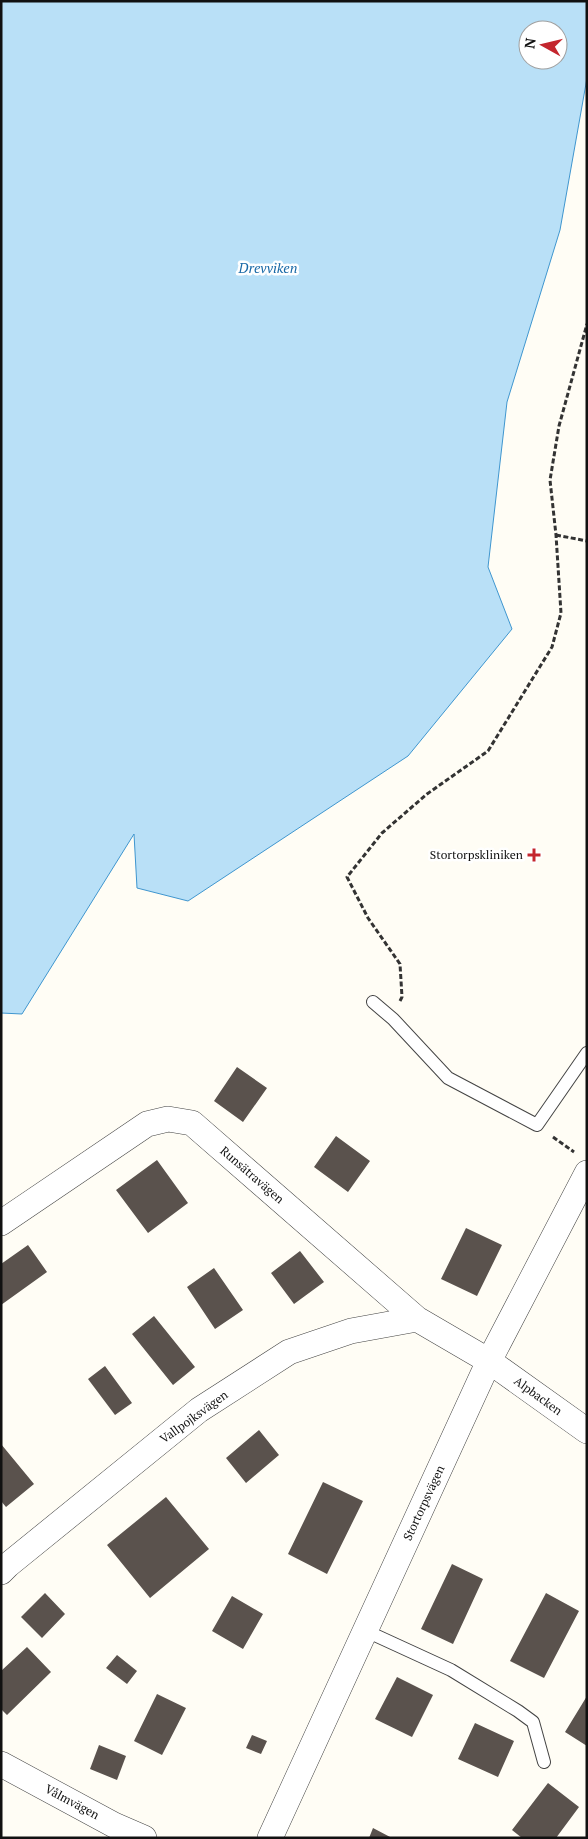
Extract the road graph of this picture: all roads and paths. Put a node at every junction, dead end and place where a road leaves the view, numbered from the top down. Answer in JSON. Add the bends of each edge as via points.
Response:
{"nodes":[{"id":1,"x":587,"y":324,"type":"edge"},
{"id":2,"x":556,"y":535,"type":"junction"},
{"id":3,"x":587,"y":541,"type":"edge"},
{"id":4,"x":373,"y":1002,"type":"dead end"},
{"id":5,"x":393,"y":1019,"type":"junction"},
{"id":6,"x":587,"y":1053,"type":"edge"},
{"id":7,"x":536,"y":1125,"type":"junction"},
{"id":8,"x":581,"y":1163,"type":"edge"},
{"id":9,"x":1,"y":1223,"type":"edge"},
{"id":10,"x":417,"y":1318,"type":"junction"},
{"id":11,"x":489,"y":1361,"type":"junction"},
{"id":12,"x":587,"y":1431,"type":"edge"},
{"id":13,"x":1,"y":1572,"type":"edge"},
{"id":14,"x":366,"y":1631,"type":"junction"},
{"id":15,"x":544,"y":1762,"type":"dead end"},
{"id":16,"x":1,"y":1764,"type":"edge"},
{"id":17,"x":144,"y":1838,"type":"edge"},
{"id":18,"x":270,"y":1838,"type":"edge"}],
"edges":[{"from":1,"to":2,"type":"path","via":[[559,426],[550,480]]},
{"from":2,"to":3,"type":"path"},
{"from":2,"to":5,"type":"path","via":[[562,613],[552,647],[488,750],[427,794],[382,833],[347,878],[368,918],[400,964],[402,997]]},
{"from":4,"to":5,"type":"lane"},
{"from":5,"to":7,"type":"lane","via":[[448,1078]]},
{"from":6,"to":7,"type":"lane"},
{"from":7,"to":8,"type":"path"},
{"from":8,"to":11,"type":"street","name":"Stortorpsvägen"},
{"from":9,"to":10,"type":"street","name":"Runsätravägen","via":[[147,1124],[168,1119],[192,1123]]},
{"from":10,"to":11,"type":"street","name":"Runsätravägen"},
{"from":10,"to":13,"type":"street","name":"Vallpojksvägen","via":[[350,1331],[289,1352],[199,1410]]},
{"from":11,"to":12,"type":"street","name":"Alpbacken"},
{"from":11,"to":14,"type":"street","name":"Stortorpsvägen"},
{"from":14,"to":15,"type":"lane","via":[[451,1670],[533,1722]]},
{"from":14,"to":18,"type":"street","name":"Stortorpsvägen"},
{"from":16,"to":17,"type":"street","name":"Vålmvägen"}]}
